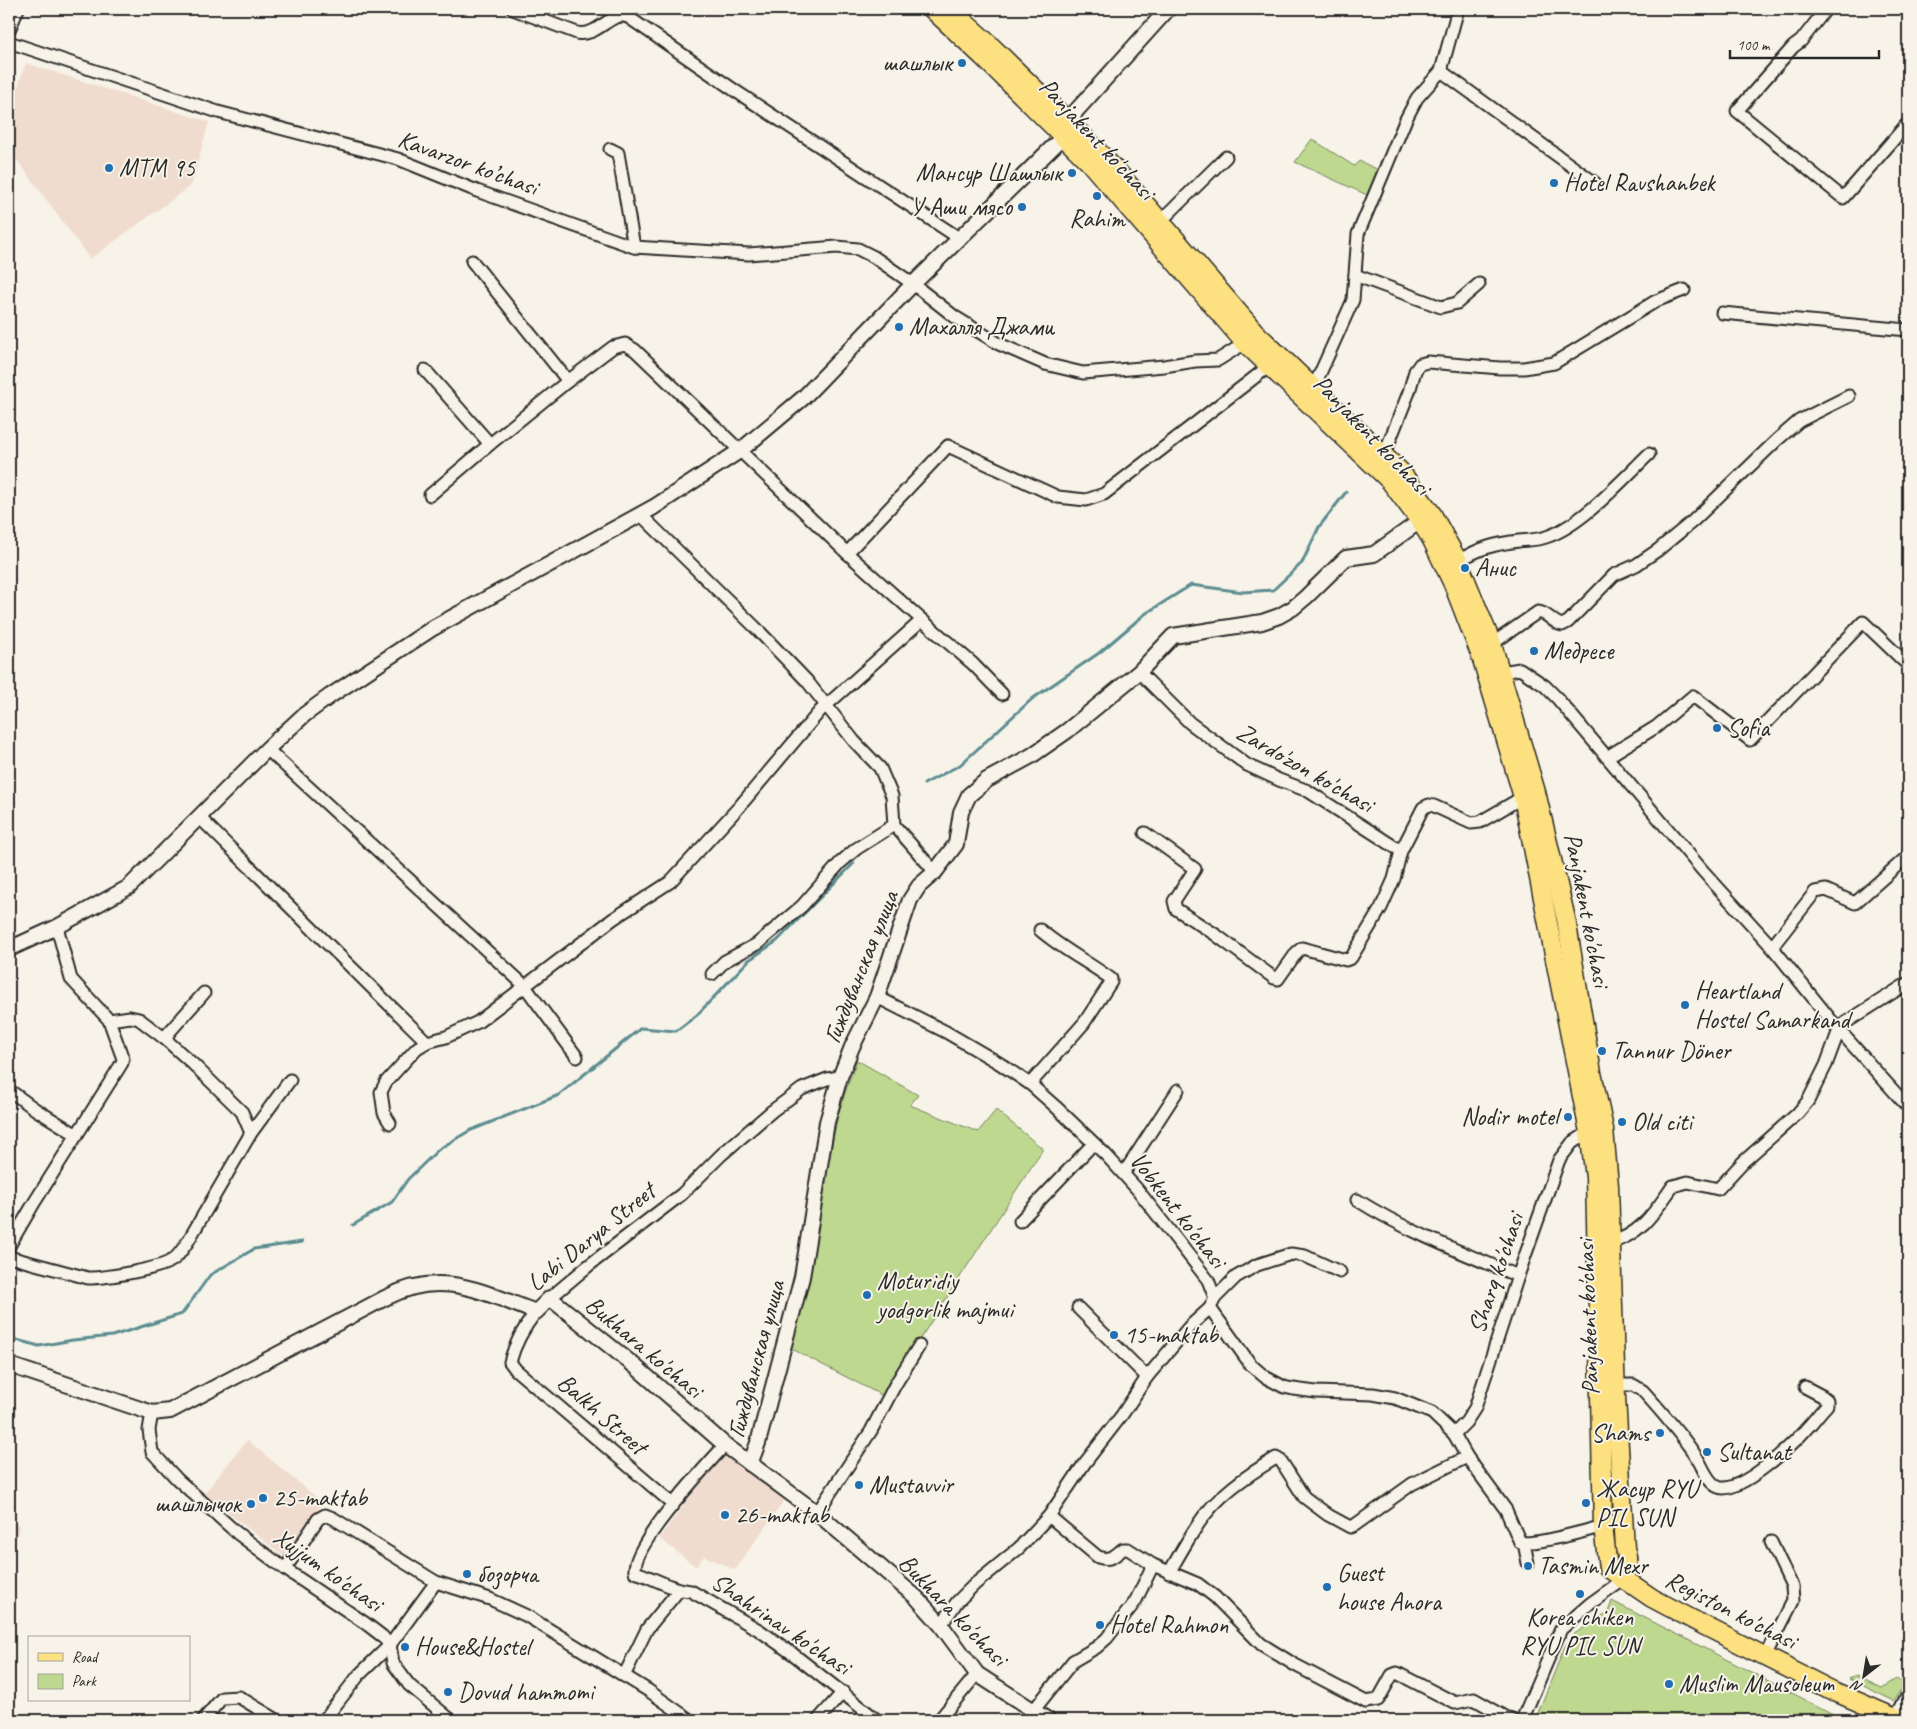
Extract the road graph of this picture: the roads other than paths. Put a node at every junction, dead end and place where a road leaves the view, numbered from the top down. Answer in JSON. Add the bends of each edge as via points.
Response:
{"nodes":[{"id":1,"x":18,"y":9,"type":"edge"},
{"id":2,"x":513,"y":9,"type":"edge"},
{"id":3,"x":932,"y":9,"type":"edge"},
{"id":4,"x":950,"y":9,"type":"edge"},
{"id":5,"x":1168,"y":9,"type":"edge"},
{"id":6,"x":1458,"y":9,"type":"edge"},
{"id":7,"x":1826,"y":9,"type":"edge"},
{"id":8,"x":9,"y":30,"type":"edge"},
{"id":9,"x":9,"y":42,"type":"edge"},
{"id":10,"x":1441,"y":71,"type":"junction"},
{"id":11,"x":1908,"y":123,"type":"edge"},
{"id":12,"x":1067,"y":130,"type":"junction"},
{"id":13,"x":610,"y":150,"type":"dead end"},
{"id":14,"x":1226,"y":157,"type":"dead end"},
{"id":15,"x":1595,"y":183,"type":"dead end"},
{"id":16,"x":1160,"y":222,"type":"junction"},
{"id":17,"x":959,"y":238,"type":"junction"},
{"id":18,"x":634,"y":247,"type":"junction"},
{"id":19,"x":472,"y":262,"type":"dead end"},
{"id":20,"x":1355,"y":275,"type":"junction"},
{"id":21,"x":913,"y":284,"type":"junction"},
{"id":22,"x":1479,"y":284,"type":"dead end"},
{"id":23,"x":1684,"y":290,"type":"dead end"},
{"id":24,"x":1722,"y":314,"type":"dead end"},
{"id":25,"x":1908,"y":330,"type":"edge"},
{"id":26,"x":1245,"y":342,"type":"junction"},
{"id":27,"x":1268,"y":366,"type":"junction"},
{"id":28,"x":425,"y":370,"type":"dead end"},
{"id":29,"x":568,"y":381,"type":"junction"},
{"id":30,"x":1313,"y":389,"type":"junction"},
{"id":31,"x":1848,"y":396,"type":"dead end"},
{"id":32,"x":490,"y":444,"type":"junction"},
{"id":33,"x":741,"y":450,"type":"junction"},
{"id":34,"x":1650,"y":454,"type":"dead end"},
{"id":35,"x":1384,"y":455,"type":"junction"},
{"id":36,"x":430,"y":495,"type":"dead end"},
{"id":37,"x":640,"y":514,"type":"junction"},
{"id":38,"x":1420,"y":521,"type":"junction"},
{"id":39,"x":847,"y":553,"type":"junction"},
{"id":40,"x":1458,"y":561,"type":"junction"},
{"id":41,"x":922,"y":620,"type":"junction"},
{"id":42,"x":1492,"y":644,"type":"junction"},
{"id":43,"x":1908,"y":665,"type":"edge"},
{"id":44,"x":1139,"y":672,"type":"junction"},
{"id":45,"x":1501,"y":672,"type":"junction"},
{"id":46,"x":1002,"y":694,"type":"dead end"},
{"id":47,"x":827,"y":706,"type":"junction"},
{"id":48,"x":268,"y":749,"type":"junction"},
{"id":49,"x":1607,"y":757,"type":"junction"},
{"id":50,"x":1523,"y":797,"type":"junction"},
{"id":51,"x":200,"y":818,"type":"junction"},
{"id":52,"x":894,"y":825,"type":"junction"},
{"id":53,"x":1145,"y":833,"type":"dead end"},
{"id":54,"x":1400,"y":851,"type":"junction"},
{"id":55,"x":1908,"y":856,"type":"edge"},
{"id":56,"x":935,"y":872,"type":"junction"},
{"id":57,"x":57,"y":927,"type":"junction"},
{"id":58,"x":1040,"y":930,"type":"dead end"},
{"id":59,"x":1772,"y":947,"type":"junction"},
{"id":60,"x":9,"y":949,"type":"edge"},
{"id":61,"x":712,"y":974,"type":"dead end"},
{"id":62,"x":1908,"y":983,"type":"edge"},
{"id":63,"x":524,"y":985,"type":"junction"},
{"id":64,"x":204,"y":993,"type":"dead end"},
{"id":65,"x":877,"y":997,"type":"junction"},
{"id":66,"x":109,"y":1020,"type":"junction"},
{"id":67,"x":1839,"y":1030,"type":"junction"},
{"id":68,"x":164,"y":1038,"type":"junction"},
{"id":69,"x":427,"y":1042,"type":"junction"},
{"id":70,"x":577,"y":1057,"type":"dead end"},
{"id":71,"x":840,"y":1077,"type":"junction"},
{"id":72,"x":290,"y":1080,"type":"dead end"},
{"id":73,"x":1030,"y":1084,"type":"junction"},
{"id":74,"x":9,"y":1090,"type":"edge"},
{"id":75,"x":1178,"y":1090,"type":"dead end"},
{"id":76,"x":1908,"y":1107,"type":"edge"},
{"id":77,"x":390,"y":1123,"type":"dead end"},
{"id":78,"x":1589,"y":1132,"type":"junction"},
{"id":79,"x":251,"y":1133,"type":"junction"},
{"id":80,"x":77,"y":1135,"type":"junction"},
{"id":81,"x":1093,"y":1144,"type":"junction"},
{"id":82,"x":1124,"y":1173,"type":"junction"},
{"id":83,"x":1357,"y":1200,"type":"dead end"},
{"id":84,"x":1020,"y":1221,"type":"dead end"},
{"id":85,"x":1610,"y":1243,"type":"junction"},
{"id":86,"x":9,"y":1246,"type":"edge"},
{"id":87,"x":9,"y":1257,"type":"edge"},
{"id":88,"x":1340,"y":1272,"type":"dead end"},
{"id":89,"x":1518,"y":1276,"type":"junction"},
{"id":90,"x":550,"y":1298,"type":"junction"},
{"id":91,"x":1212,"y":1303,"type":"junction"},
{"id":92,"x":1078,"y":1308,"type":"dead end"},
{"id":93,"x":536,"y":1312,"type":"junction"},
{"id":94,"x":919,"y":1346,"type":"dead end"},
{"id":95,"x":9,"y":1365,"type":"edge"},
{"id":96,"x":1147,"y":1377,"type":"junction"},
{"id":97,"x":1616,"y":1385,"type":"junction"},
{"id":98,"x":1805,"y":1387,"type":"dead end"},
{"id":99,"x":152,"y":1412,"type":"junction"},
{"id":100,"x":1454,"y":1434,"type":"junction"},
{"id":101,"x":725,"y":1444,"type":"junction"},
{"id":102,"x":1467,"y":1457,"type":"junction"},
{"id":103,"x":750,"y":1464,"type":"junction"},
{"id":104,"x":673,"y":1504,"type":"junction"},
{"id":105,"x":817,"y":1513,"type":"junction"},
{"id":106,"x":1049,"y":1516,"type":"junction"},
{"id":107,"x":1603,"y":1526,"type":"junction"},
{"id":108,"x":1771,"y":1542,"type":"dead end"},
{"id":109,"x":1524,"y":1543,"type":"junction"},
{"id":110,"x":1528,"y":1564,"type":"dead end"},
{"id":111,"x":1153,"y":1565,"type":"junction"},
{"id":112,"x":284,"y":1569,"type":"junction"},
{"id":113,"x":1170,"y":1573,"type":"junction"},
{"id":114,"x":1623,"y":1580,"type":"junction"},
{"id":115,"x":436,"y":1582,"type":"junction"},
{"id":116,"x":679,"y":1590,"type":"junction"},
{"id":117,"x":941,"y":1625,"type":"junction"},
{"id":118,"x":390,"y":1644,"type":"junction"},
{"id":119,"x":1765,"y":1656,"type":"junction"},
{"id":120,"x":977,"y":1674,"type":"junction"},
{"id":121,"x":624,"y":1676,"type":"junction"},
{"id":122,"x":843,"y":1692,"type":"junction"},
{"id":123,"x":1908,"y":1699,"type":"edge"},
{"id":124,"x":1033,"y":1711,"type":"junction"},
{"id":125,"x":448,"y":1719,"type":"edge"},
{"id":126,"x":203,"y":1720,"type":"edge"},
{"id":127,"x":277,"y":1720,"type":"edge"},
{"id":128,"x":324,"y":1720,"type":"edge"},
{"id":129,"x":690,"y":1720,"type":"edge"},
{"id":130,"x":818,"y":1720,"type":"edge"},
{"id":131,"x":877,"y":1720,"type":"edge"},
{"id":132,"x":939,"y":1720,"type":"edge"},
{"id":133,"x":1048,"y":1720,"type":"edge"},
{"id":134,"x":1511,"y":1720,"type":"edge"},
{"id":135,"x":1522,"y":1720,"type":"edge"},
{"id":136,"x":1899,"y":1720,"type":"edge"}],
"edges":[{"from":1,"to":8,"type":"street"},
{"from":2,"to":17,"type":"street","via":[[585,34],[615,17],[628,18]]},
{"from":3,"to":12,"type":"main road","name":"Panjakent ko'chasi"},
{"from":4,"to":12,"type":"main road","name":"Panjakent ko'chasi","via":[[988,43]]},
{"from":5,"to":12,"type":"street","via":[[1076,111]]},
{"from":6,"to":10,"type":"street"},
{"from":7,"to":11,"type":"street","via":[[1737,112],[1843,198]]},
{"from":9,"to":18,"type":"street","name":"Kavarzor ko’chasi","via":[[218,112],[398,159],[486,195]]},
{"from":10,"to":15,"type":"street"},
{"from":10,"to":20,"type":"street","via":[[1417,98],[1406,119],[1358,234]]},
{"from":12,"to":16,"type":"main road","name":"Panjakent ko'chasi","via":[[1124,179]]},
{"from":12,"to":17,"type":"street"},
{"from":12,"to":26,"type":"main road","name":"Panjakent ko'chasi"},
{"from":13,"to":18,"type":"street","via":[[618,153]]},
{"from":14,"to":16,"type":"street"},
{"from":16,"to":30,"type":"main road","name":"Panjakent ko'chasi","via":[[1256,333]]},
{"from":17,"to":21,"type":"street"},
{"from":18,"to":21,"type":"street","name":"Kavarzor ko’chasi","via":[[749,254],[837,247],[858,249]]},
{"from":19,"to":29,"type":"street"},
{"from":20,"to":22,"type":"street","via":[[1441,308],[1457,303]]},
{"from":20,"to":30,"type":"street","via":[[1353,300]]},
{"from":21,"to":26,"type":"street","name":"Kavarzor ko’chasi","via":[[955,317],[999,344],[1045,364],[1083,373],[1218,360]]},
{"from":21,"to":33,"type":"street","via":[[804,398]]},
{"from":23,"to":35,"type":"street","via":[[1656,301],[1554,363],[1524,368],[1420,364],[1414,371]]},
{"from":24,"to":25,"type":"street"},
{"from":26,"to":27,"type":"main road","name":"Panjakent ko'chasi"},
{"from":27,"to":38,"type":"main road","name":"Panjakent ko'chasi","via":[[1390,482]]},
{"from":27,"to":39,"type":"street","via":[[1104,494],[1086,500],[1058,498],[948,446]]},
{"from":28,"to":32,"type":"street"},
{"from":29,"to":32,"type":"street"},
{"from":29,"to":33,"type":"street","via":[[613,348],[624,344],[635,350]]},
{"from":30,"to":35,"type":"main road","name":"Panjakent ko'chasi"},
{"from":31,"to":42,"type":"street","via":[[1799,421],[1693,521],[1658,550],[1614,575],[1568,622],[1558,624],[1538,612]]},
{"from":32,"to":36,"type":"street"},
{"from":33,"to":37,"type":"street"},
{"from":33,"to":39,"type":"street"},
{"from":34,"to":40,"type":"street","via":[[1564,528],[1545,538],[1479,549]]},
{"from":35,"to":40,"type":"main road","name":"Panjakent ko'chasi","via":[[1417,492]]},
{"from":37,"to":47,"type":"street","via":[[755,627]]},
{"from":37,"to":48,"type":"street","via":[[433,628],[304,715]]},
{"from":38,"to":44,"type":"street","name":"Гиждуванская улица","via":[[1374,554],[1346,558],[1306,597],[1279,616],[1262,622],[1173,636]]},
{"from":38,"to":50,"type":"main road","name":"Panjakent ko'chasi","via":[[1443,560],[1482,656]]},
{"from":39,"to":41,"type":"street"},
{"from":40,"to":42,"type":"main road","name":"Panjakent ko'chasi"},
{"from":41,"to":46,"type":"street","via":[[974,664]]},
{"from":41,"to":47,"type":"street"},
{"from":42,"to":45,"type":"main road","name":"Panjakent ko'chasi"},
{"from":43,"to":49,"type":"street","via":[[1862,622],[1750,740],[1693,696],[1656,727]]},
{"from":44,"to":54,"type":"street","name":"Zardo'zon ko'chasi","via":[[1190,723],[1248,765],[1308,791]]},
{"from":44,"to":56,"type":"street","name":"Гиждуванская улица","via":[[1067,731],[1031,756],[987,780],[969,795],[961,812],[956,844]]},
{"from":45,"to":49,"type":"street","via":[[1520,669],[1545,686]]},
{"from":45,"to":85,"type":"main road","name":"Panjakent ko'chasi","via":[[1536,792],[1566,919],[1604,1129]]},
{"from":47,"to":52,"type":"street","via":[[880,768],[892,796]]},
{"from":47,"to":63,"type":"street","via":[[670,882],[613,919]]},
{"from":48,"to":51,"type":"street"},
{"from":48,"to":63,"type":"street"},
{"from":49,"to":59,"type":"street","via":[[1730,903]]},
{"from":50,"to":54,"type":"street","via":[[1480,822],[1471,823],[1428,805],[1423,808]]},
{"from":50,"to":78,"type":"main road","name":"Panjakent ko'chasi"},
{"from":51,"to":57,"type":"street","via":[[129,887]]},
{"from":51,"to":69,"type":"street"},
{"from":52,"to":56,"type":"street"},
{"from":52,"to":61,"type":"street","via":[[840,862],[785,922]]},
{"from":53,"to":54,"type":"street","via":[[1195,869],[1174,906],[1278,979],[1302,948],[1346,960],[1351,958],[1381,908],[1394,879]]},
{"from":55,"to":59,"type":"street","via":[[1855,903],[1826,890],[1815,892]]},
{"from":56,"to":65,"type":"street","name":"Гиждуванская улица","via":[[919,886],[910,900]]},
{"from":57,"to":60,"type":"street"},
{"from":57,"to":66,"type":"street","via":[[71,979]]},
{"from":58,"to":73,"type":"street","via":[[1111,979],[1106,993],[1084,1023]]},
{"from":59,"to":67,"type":"street"},
{"from":62,"to":67,"type":"street"},
{"from":63,"to":69,"type":"street","via":[[478,1022]]},
{"from":63,"to":70,"type":"street"},
{"from":64,"to":68,"type":"street"},
{"from":65,"to":71,"type":"street","name":"Гиждуванская улица"},
{"from":65,"to":73,"type":"street","name":"Vobkent ko'chasi","via":[[954,1036]]},
{"from":66,"to":68,"type":"street","via":[[138,1019]]},
{"from":66,"to":80,"type":"street","via":[[122,1054],[122,1064]]},
{"from":67,"to":76,"type":"street"},
{"from":67,"to":85,"type":"street","via":[[1808,1101],[1718,1189],[1688,1182],[1673,1186],[1645,1224],[1624,1239]]},
{"from":68,"to":79,"type":"street","via":[[242,1112]]},
{"from":69,"to":77,"type":"street","via":[[417,1048],[381,1092],[384,1113]]},
{"from":71,"to":90,"type":"street","name":"Labi Darya Street","via":[[802,1089],[772,1111],[682,1194]]},
{"from":71,"to":103,"type":"street","name":"Гиждуванская улица","via":[[827,1122],[802,1277]]},
{"from":72,"to":79,"type":"street"},
{"from":73,"to":81,"type":"street","name":"Vobkent ko'chasi"},
{"from":74,"to":80,"type":"street"},
{"from":75,"to":82,"type":"street"},
{"from":78,"to":89,"type":"street","name":"Sharq ko'chasi","via":[[1572,1143],[1559,1160]]},
{"from":78,"to":107,"type":"main road","name":"Panjakent ko'chasi","via":[[1595,1177]]},
{"from":79,"to":87,"type":"street","via":[[174,1259],[159,1266],[88,1278]]},
{"from":80,"to":86,"type":"street"},
{"from":81,"to":82,"type":"street","name":"Vobkent ko'chasi"},
{"from":81,"to":84,"type":"street"},
{"from":82,"to":91,"type":"street","name":"Vobkent ko'chasi","via":[[1208,1280]]},
{"from":83,"to":89,"type":"street","via":[[1432,1240]]},
{"from":85,"to":97,"type":"main road","name":"Panjakent ko'chasi"},
{"from":88,"to":91,"type":"street","via":[[1305,1256],[1291,1254],[1236,1276]]},
{"from":89,"to":100,"type":"street","name":"Sharq ko'chasi","via":[[1475,1408]]},
{"from":90,"to":93,"type":"street","name":"Labi Darya Street"},
{"from":90,"to":101,"type":"street","name":"Bukhara ko'chasi"},
{"from":91,"to":96,"type":"street"},
{"from":91,"to":100,"type":"street","name":"Vobkent ko'chasi","via":[[1251,1364],[1265,1377],[1293,1390],[1395,1398],[1432,1413]]},
{"from":92,"to":96,"type":"street"},
{"from":93,"to":99,"type":"street","name":"Labi Darya Street","via":[[460,1285],[413,1286],[170,1411]]},
{"from":93,"to":104,"type":"street","name":"Balkh Street","via":[[524,1326],[510,1362]]},
{"from":94,"to":105,"type":"street"},
{"from":95,"to":99,"type":"street"},
{"from":96,"to":106,"type":"street"},
{"from":97,"to":98,"type":"street","via":[[1633,1384],[1643,1391],[1696,1457],[1709,1479],[1716,1487],[1724,1489],[1749,1479],[1807,1429],[1827,1400]]},
{"from":97,"to":114,"type":"main road","name":"Panjakent ko'chasi","via":[[1625,1548],[1629,1560]]},
{"from":99,"to":112,"type":"street","name":"Xujjum ko'chasi","via":[[149,1430],[152,1452],[237,1533]]},
{"from":100,"to":102,"type":"street","name":"Vobkent ko'chasi"},
{"from":101,"to":103,"type":"street","name":"Bukhara ko'chasi"},
{"from":101,"to":104,"type":"street","name":"Shahrinav ko'chasi"},
{"from":102,"to":109,"type":"street","name":"Vobkent ko'chasi","via":[[1506,1510],[1520,1542]]},
{"from":102,"to":113,"type":"street","via":[[1412,1484],[1350,1527],[1304,1497],[1276,1458],[1239,1482],[1214,1504],[1197,1525]]},
{"from":103,"to":105,"type":"street","name":"Bukhara ko'chasi"},
{"from":104,"to":116,"type":"street","name":"Shahrinav ko'chasi","via":[[640,1553],[634,1568],[635,1572]]},
{"from":105,"to":117,"type":"street","name":"Bukhara ko'chasi","via":[[917,1598]]},
{"from":106,"to":111,"type":"street","via":[[1098,1557],[1112,1559],[1123,1549],[1128,1549]]},
{"from":106,"to":117,"type":"street","via":[[1019,1548],[957,1602]]},
{"from":107,"to":109,"type":"street"},
{"from":107,"to":114,"type":"main road","name":"Panjakent ko'chasi","via":[[1608,1568]]},
{"from":108,"to":119,"type":"street","via":[[1792,1586],[1793,1601]]},
{"from":109,"to":110,"type":"street"},
{"from":111,"to":113,"type":"street"},
{"from":111,"to":124,"type":"street","via":[[1135,1602],[1107,1638],[1073,1661]]},
{"from":112,"to":115,"type":"street","via":[[318,1519],[325,1516]]},
{"from":112,"to":118,"type":"street","name":"Xujjum ko'chasi","via":[[365,1623]]},
{"from":113,"to":134,"type":"street","via":[[1198,1584],[1215,1597],[1261,1644],[1366,1702],[1378,1700],[1392,1675],[1397,1673],[1455,1703],[1474,1699]]},
{"from":114,"to":119,"type":"main road","name":"Registon ko'chasi"},
{"from":114,"to":135,"type":"street","via":[[1561,1629]]},
{"from":115,"to":118,"type":"street"},
{"from":115,"to":121,"type":"street","via":[[490,1599],[521,1613]]},
{"from":116,"to":121,"type":"street","via":[[647,1629]]},
{"from":116,"to":122,"type":"street","name":"Shahrinav ko'chasi","via":[[691,1591],[759,1630]]},
{"from":117,"to":120,"type":"street","name":"Bukhara ko'chasi"},
{"from":118,"to":125,"type":"street","name":"Xujjum ko'chasi","via":[[393,1663],[409,1685]]},
{"from":118,"to":128,"type":"street","via":[[359,1675]]},
{"from":119,"to":136,"type":"main road","name":"Registon ko'chasi"},
{"from":120,"to":124,"type":"street","name":"Bukhara ko'chasi"},
{"from":120,"to":132,"type":"street"},
{"from":121,"to":129,"type":"street"},
{"from":122,"to":130,"type":"street"},
{"from":122,"to":131,"type":"street","name":"Shahrinav ko'chasi"},
{"from":123,"to":136,"type":"main road"},
{"from":124,"to":133,"type":"street","name":"Bukhara ko'chasi"},
{"from":126,"to":127,"type":"street","via":[[222,1698],[238,1697]]}]}
